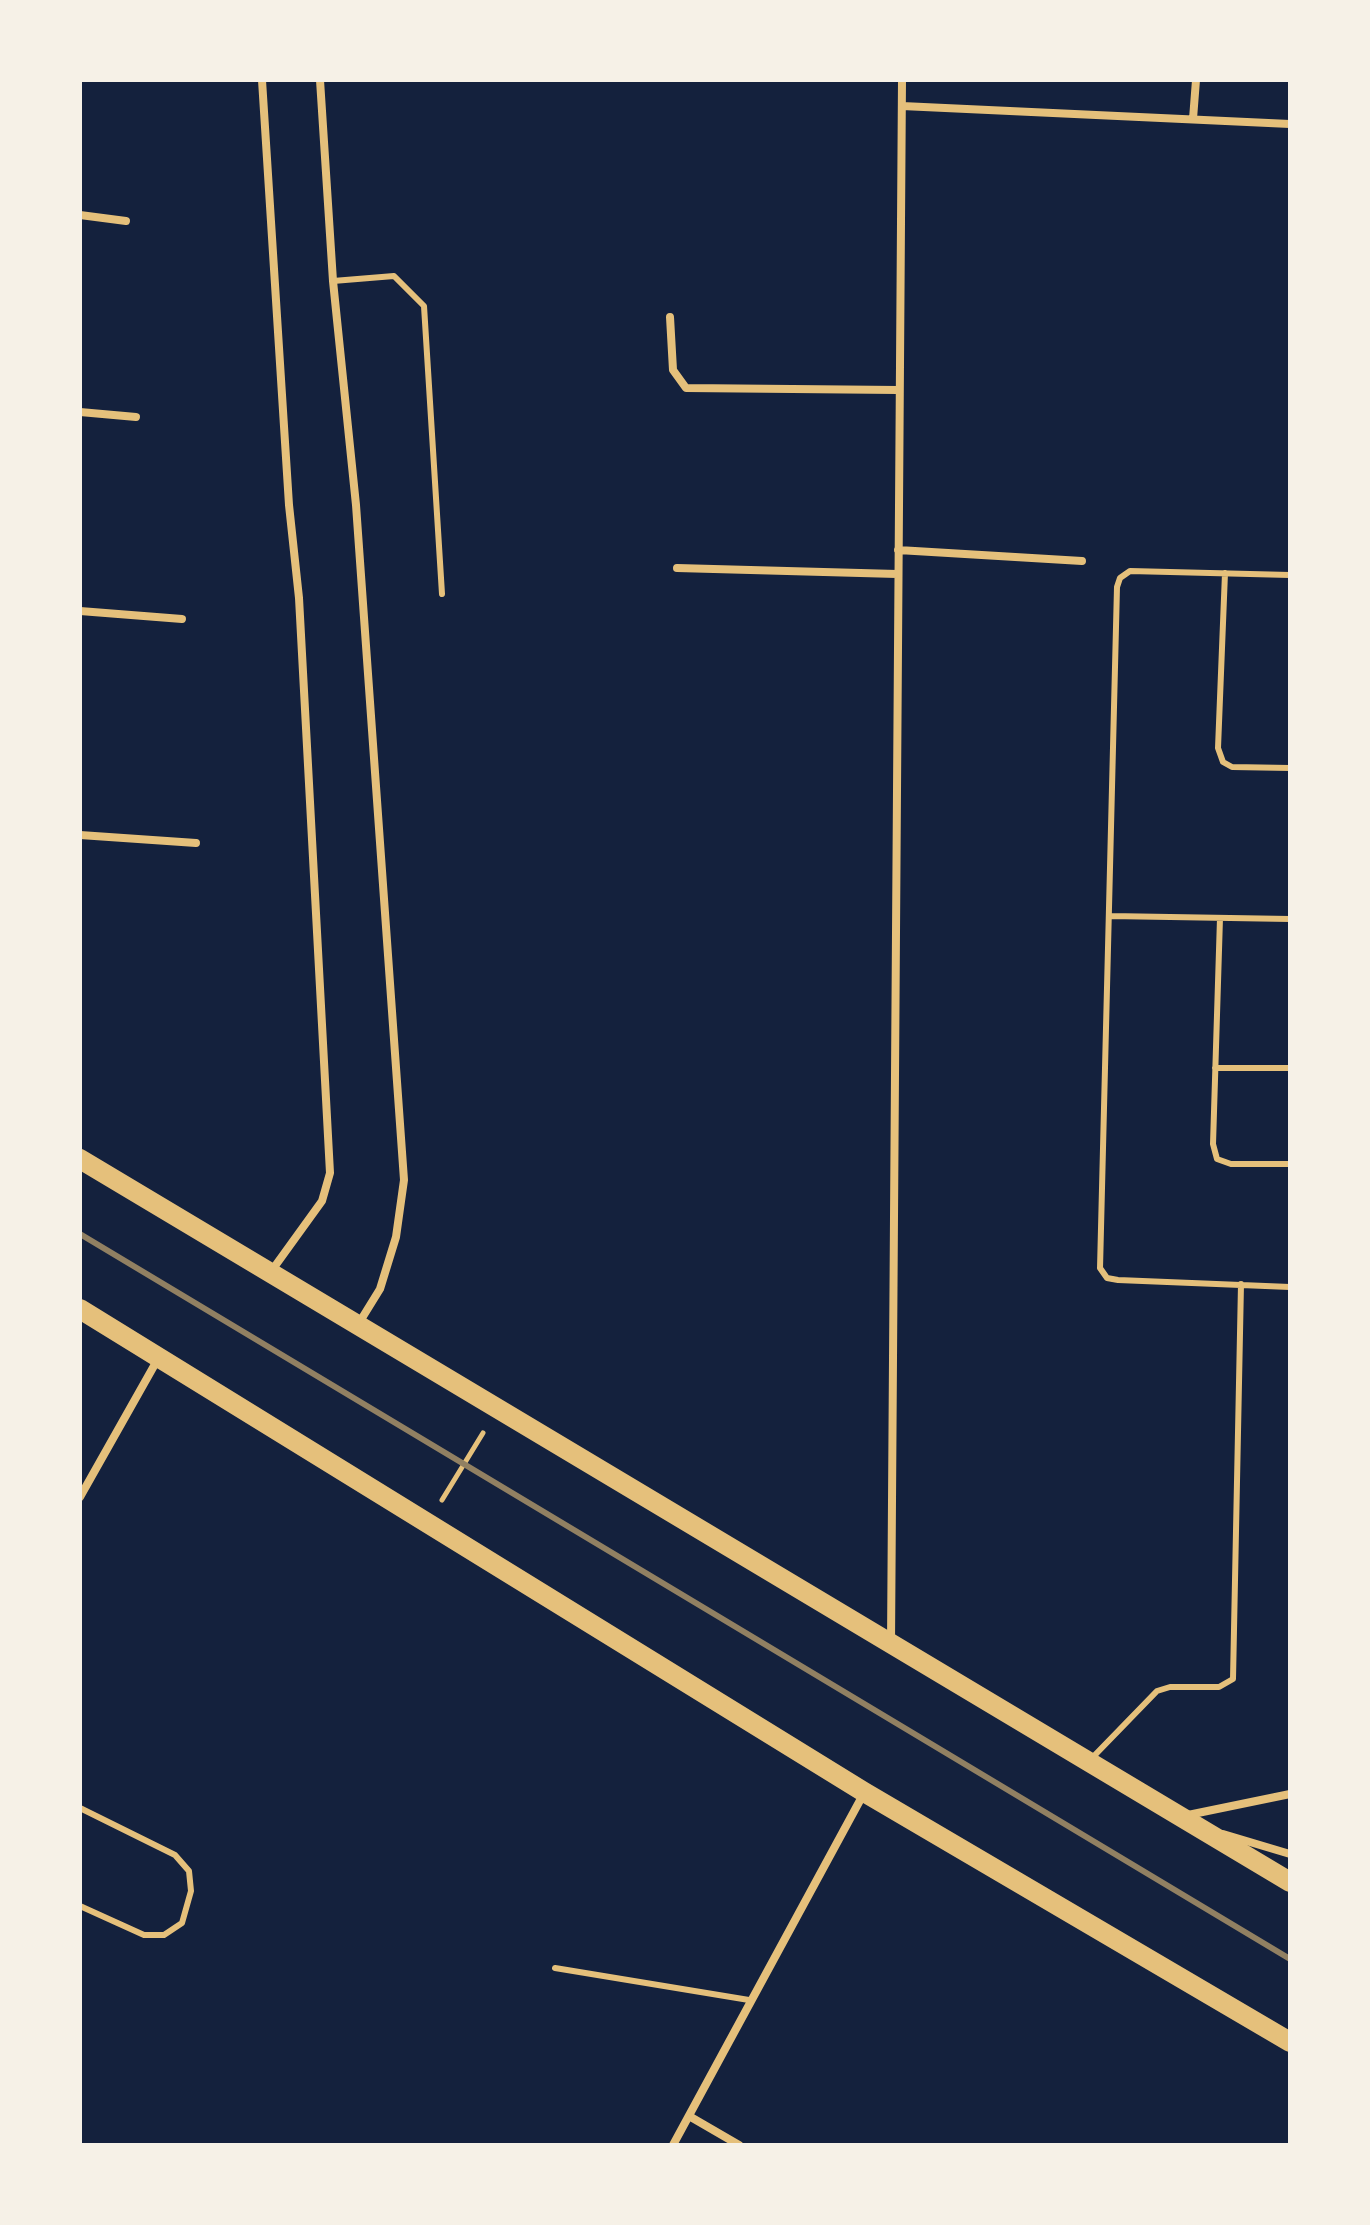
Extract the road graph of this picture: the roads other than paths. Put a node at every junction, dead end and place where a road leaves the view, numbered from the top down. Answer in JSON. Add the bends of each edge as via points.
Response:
{"nodes":[{"id":1,"x":262,"y":80,"type":"edge"},
{"id":2,"x":320,"y":80,"type":"edge"},
{"id":3,"x":902,"y":80,"type":"edge"},
{"id":4,"x":1196,"y":80,"type":"edge"},
{"id":5,"x":902,"y":106,"type":"junction"},
{"id":6,"x":1193,"y":119,"type":"junction"},
{"id":7,"x":1290,"y":124,"type":"edge"},
{"id":8,"x":80,"y":215,"type":"edge"},
{"id":9,"x":126,"y":221,"type":"dead end"},
{"id":10,"x":333,"y":281,"type":"junction"},
{"id":11,"x":670,"y":317,"type":"dead end"},
{"id":12,"x":898,"y":390,"type":"junction"},
{"id":13,"x":80,"y":412,"type":"edge"},
{"id":14,"x":136,"y":417,"type":"dead end"},
{"id":15,"x":898,"y":550,"type":"junction"},
{"id":16,"x":1082,"y":561,"type":"dead end"},
{"id":17,"x":677,"y":568,"type":"dead end"},
{"id":18,"x":1225,"y":573,"type":"junction"},
{"id":19,"x":897,"y":574,"type":"junction"},
{"id":20,"x":1290,"y":575,"type":"edge"},
{"id":21,"x":442,"y":594,"type":"dead end"},
{"id":22,"x":80,"y":611,"type":"edge"},
{"id":23,"x":182,"y":619,"type":"dead end"},
{"id":24,"x":1290,"y":768,"type":"edge"},
{"id":25,"x":80,"y":835,"type":"edge"},
{"id":26,"x":196,"y":843,"type":"dead end"},
{"id":27,"x":1110,"y":916,"type":"junction"},
{"id":28,"x":1220,"y":918,"type":"junction"},
{"id":29,"x":1290,"y":919,"type":"edge"},
{"id":30,"x":1215,"y":1068,"type":"junction"},
{"id":31,"x":1290,"y":1068,"type":"edge"},
{"id":32,"x":80,"y":1159,"type":"edge"},
{"id":33,"x":1290,"y":1164,"type":"edge"},
{"id":34,"x":269,"y":1273,"type":"junction"},
{"id":35,"x":1241,"y":1284,"type":"junction"},
{"id":36,"x":1290,"y":1287,"type":"edge"},
{"id":37,"x":80,"y":1309,"type":"edge"},
{"id":38,"x":358,"y":1324,"type":"junction"},
{"id":39,"x":159,"y":1356,"type":"junction"},
{"id":40,"x":80,"y":1497,"type":"edge"},
{"id":41,"x":891,"y":1644,"type":"junction"},
{"id":42,"x":1090,"y":1761,"type":"junction"},
{"id":43,"x":864,"y":1792,"type":"junction"},
{"id":44,"x":1290,"y":1794,"type":"edge"},
{"id":45,"x":80,"y":1808,"type":"edge"},
{"id":46,"x":1184,"y":1820,"type":"junction"},
{"id":47,"x":1290,"y":1854,"type":"edge"},
{"id":48,"x":1290,"y":1882,"type":"edge"},
{"id":49,"x":80,"y":1906,"type":"edge"},
{"id":50,"x":555,"y":1968,"type":"dead end"},
{"id":51,"x":749,"y":2000,"type":"junction"},
{"id":52,"x":1290,"y":2042,"type":"edge"},
{"id":53,"x":689,"y":2116,"type":"junction"},
{"id":54,"x":673,"y":2145,"type":"edge"},
{"id":55,"x":739,"y":2145,"type":"edge"}],
"edges":[{"from":1,"to":34,"type":"street","via":[[299,598],[330,1173],[322,1201]]},
{"from":2,"to":10,"type":"street"},
{"from":3,"to":5,"type":"street"},
{"from":4,"to":6,"type":"street"},
{"from":5,"to":6,"type":"street"},
{"from":5,"to":12,"type":"street"},
{"from":6,"to":7,"type":"street"},
{"from":8,"to":9,"type":"street"},
{"from":10,"to":21,"type":"lane","via":[[394,276],[424,306]]},
{"from":10,"to":38,"type":"street","via":[[356,505],[404,1180],[396,1237],[380,1289]]},
{"from":11,"to":12,"type":"street","via":[[673,370],[686,388]]},
{"from":12,"to":15,"type":"street"},
{"from":13,"to":14,"type":"street"},
{"from":15,"to":16,"type":"street"},
{"from":15,"to":19,"type":"street"},
{"from":17,"to":19,"type":"street"},
{"from":18,"to":20,"type":"lane"},
{"from":18,"to":24,"type":"lane","via":[[1218,748],[1223,762],[1232,767]]},
{"from":18,"to":27,"type":"lane","via":[[1130,571],[1120,578]]},
{"from":19,"to":41,"type":"street"},
{"from":22,"to":23,"type":"street"},
{"from":25,"to":26,"type":"street"},
{"from":27,"to":28,"type":"lane"},
{"from":27,"to":35,"type":"lane","via":[[1100,1268],[1107,1278],[1118,1280]]},
{"from":28,"to":29,"type":"lane"},
{"from":28,"to":30,"type":"lane"},
{"from":30,"to":31,"type":"lane"},
{"from":30,"to":33,"type":"lane","via":[[1217,1159],[1231,1164]]},
{"from":32,"to":34,"type":"main road"},
{"from":34,"to":38,"type":"main road"},
{"from":35,"to":36,"type":"lane"},
{"from":35,"to":42,"type":"lane","via":[[1233,1679],[1219,1687],[1157,1691]]},
{"from":37,"to":39,"type":"main road"},
{"from":38,"to":41,"type":"main road"},
{"from":39,"to":40,"type":"street"},
{"from":39,"to":43,"type":"main road"},
{"from":41,"to":42,"type":"main road"},
{"from":42,"to":46,"type":"main road"},
{"from":43,"to":51,"type":"street"},
{"from":43,"to":52,"type":"main road"},
{"from":44,"to":46,"type":"street"},
{"from":45,"to":49,"type":"lane","via":[[175,1855],[189,1871],[191,1891],[182,1923],[164,1935],[144,1935]]},
{"from":46,"to":47,"type":"street"},
{"from":46,"to":48,"type":"main road"},
{"from":50,"to":51,"type":"lane"},
{"from":51,"to":53,"type":"street"},
{"from":53,"to":54,"type":"street"},
{"from":53,"to":55,"type":"street"}]}
